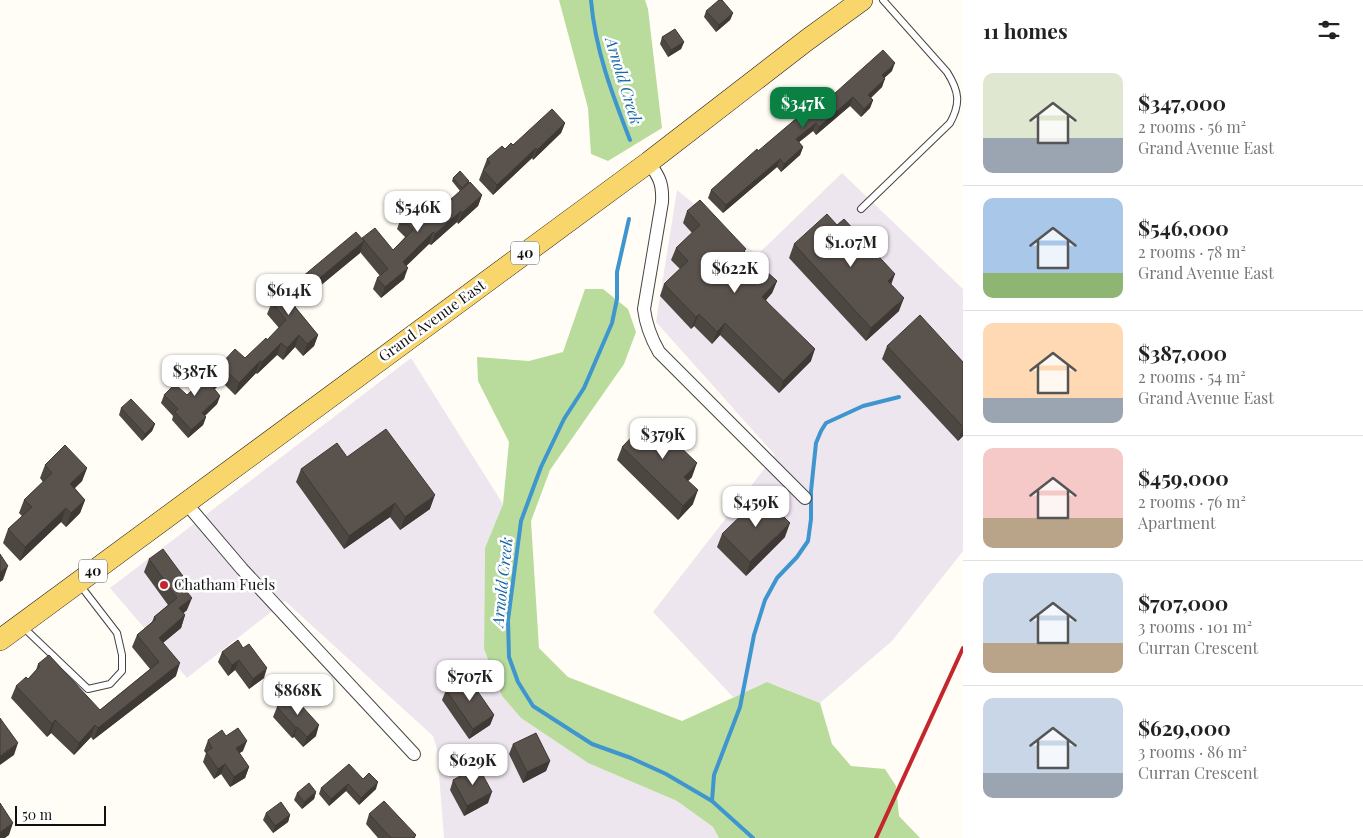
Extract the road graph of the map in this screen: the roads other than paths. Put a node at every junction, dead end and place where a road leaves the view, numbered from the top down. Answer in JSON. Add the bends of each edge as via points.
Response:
{"nodes":[{"id":1,"x":862,"y":0,"type":"edge"},
{"id":2,"x":883,"y":0,"type":"edge"},
{"id":3,"x":649,"y":162,"type":"junction"},
{"id":4,"x":861,"y":209,"type":"dead end"},
{"id":5,"x":805,"y":498,"type":"dead end"},
{"id":6,"x":185,"y":502,"type":"junction"},
{"id":7,"x":78,"y":582,"type":"junction"},
{"id":8,"x":21,"y":624,"type":"junction"},
{"id":9,"x":0,"y":640,"type":"edge"},
{"id":10,"x":414,"y":754,"type":"dead end"}],
"edges":[{"from":1,"to":3,"type":"main road","name":"Grand Avenue East","number":"40"},
{"from":2,"to":4,"type":"lane","via":[[947,72],[958,94],[957,110],[950,123]]},
{"from":3,"to":5,"type":"street","via":[[663,190],[644,309],[650,336],[659,352]]},
{"from":3,"to":6,"type":"main road","name":"Grand Avenue East","number":"40"},
{"from":6,"to":7,"type":"main road","name":"Grand Avenue East","number":"40"},
{"from":6,"to":10,"type":"street","via":[[242,569]]},
{"from":7,"to":8,"type":"main road","name":"Grand Avenue East","number":"40"},
{"from":7,"to":8,"type":"lane","via":[[117,633],[122,671],[110,684],[88,689]]},
{"from":8,"to":9,"type":"main road","name":"Grand Avenue East","number":"40"}]}
